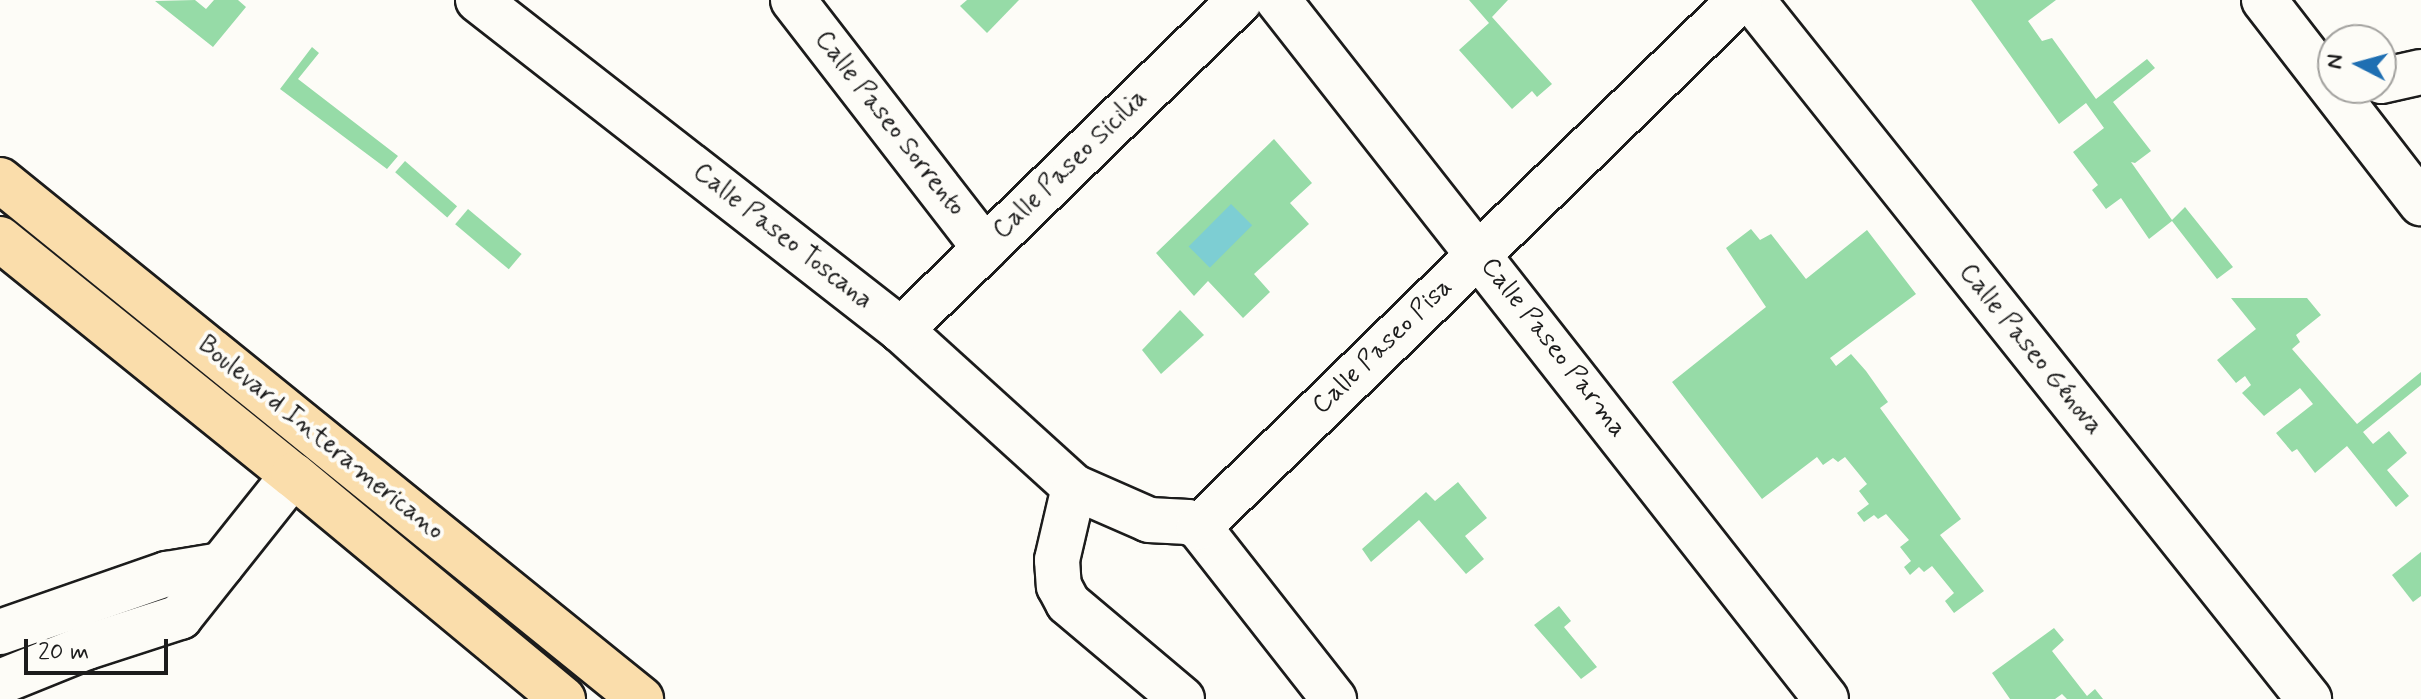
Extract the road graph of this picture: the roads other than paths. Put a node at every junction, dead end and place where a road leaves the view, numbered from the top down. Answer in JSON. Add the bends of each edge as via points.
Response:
{"nodes":[{"id":1,"x":478,"y":0,"type":"edge"},
{"id":2,"x":793,"y":0,"type":"edge"},
{"id":3,"x":1240,"y":0,"type":"edge"},
{"id":4,"x":1278,"y":0,"type":"edge"},
{"id":5,"x":1740,"y":0,"type":"edge"},
{"id":6,"x":1752,"y":0,"type":"edge"},
{"id":7,"x":2264,"y":0,"type":"edge"},
{"id":8,"x":2317,"y":61,"type":"edge"},
{"id":9,"x":2421,"y":72,"type":"edge"},
{"id":10,"x":2397,"y":77,"type":"edge"},
{"id":11,"x":2352,"y":104,"type":"edge"},
{"id":12,"x":0,"y":180,"type":"edge"},
{"id":13,"x":2421,"y":203,"type":"edge"},
{"id":14,"x":0,"y":239,"type":"edge"},
{"id":15,"x":985,"y":248,"type":"junction"},
{"id":16,"x":1479,"y":253,"type":"junction"},
{"id":17,"x":901,"y":330,"type":"junction"},
{"id":18,"x":293,"y":475,"type":"junction"},
{"id":19,"x":1074,"y":487,"type":"junction"},
{"id":20,"x":1199,"y":527,"type":"junction"},
{"id":21,"x":221,"y":565,"type":"junction"},
{"id":22,"x":0,"y":632,"type":"edge"},
{"id":23,"x":0,"y":682,"type":"edge"},
{"id":24,"x":563,"y":699,"type":"edge"},
{"id":25,"x":641,"y":699,"type":"edge"},
{"id":26,"x":1182,"y":699,"type":"edge"},
{"id":27,"x":1334,"y":699,"type":"edge"},
{"id":28,"x":1826,"y":699,"type":"edge"},
{"id":29,"x":2309,"y":699,"type":"edge"}],
"edges":[{"from":1,"to":17,"type":"street","name":"Calle Paseo Toscana"},
{"from":2,"to":15,"type":"street","name":"Calle Paseo Sorrento"},
{"from":3,"to":15,"type":"street","name":"Calle Paseo Sicilia"},
{"from":4,"to":16,"type":"street","name":"Calle Paseo Parma"},
{"from":5,"to":16,"type":"street","name":"Calle Paseo Pisa"},
{"from":6,"to":29,"type":"street","name":"Calle Paseo Génova"},
{"from":7,"to":8,"type":"street"},
{"from":9,"to":10,"type":"street"},
{"from":11,"to":13,"type":"street"},
{"from":12,"to":25,"type":"main road","name":"Boulevard Interamericano"},
{"from":14,"to":18,"type":"main road","name":"Boulevard Interamericano"},
{"from":15,"to":17,"type":"street","name":"Calle Paseo Sicilia"},
{"from":16,"to":20,"type":"street","name":"Calle Paseo Pisa"},
{"from":16,"to":28,"type":"street","name":"Calle Paseo Parma"},
{"from":17,"to":19,"type":"street","name":"Calle Paseo Toscana"},
{"from":18,"to":21,"type":"street"},
{"from":18,"to":24,"type":"main road","name":"Boulevard Interamericano"},
{"from":19,"to":20,"type":"street","name":"Calle Paseo Toscana","via":[[1149,520]]},
{"from":19,"to":26,"type":"street","via":[[1057,560],[1059,586],[1068,603]]},
{"from":20,"to":27,"type":"street"},
{"from":21,"to":22,"type":"street","via":[[167,574]]},
{"from":21,"to":23,"type":"street","via":[[180,617]]}]}
